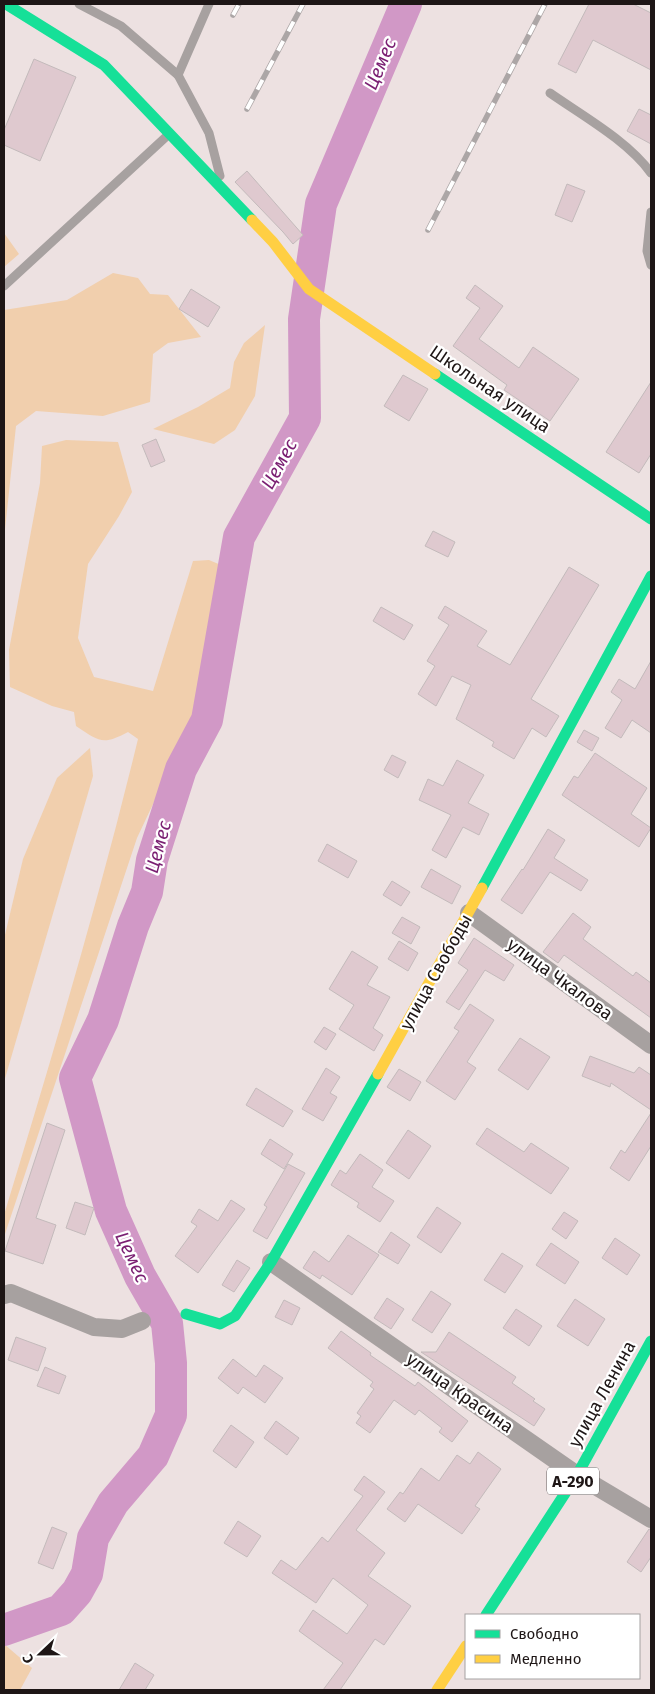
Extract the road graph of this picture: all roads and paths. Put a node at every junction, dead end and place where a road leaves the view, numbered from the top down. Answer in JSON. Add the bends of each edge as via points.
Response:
{"nodes":[{"id":1,"x":6,"y":4,"type":"edge"},
{"id":2,"x":79,"y":4,"type":"edge"},
{"id":3,"x":209,"y":4,"type":"edge"},
{"id":4,"x":178,"y":75,"type":"junction"},
{"id":5,"x":550,"y":93,"type":"dead end"},
{"id":6,"x":170,"y":133,"type":"junction"},
{"id":7,"x":651,"y":173,"type":"edge"},
{"id":8,"x":224,"y":190,"type":"junction"},
{"id":9,"x":651,"y":212,"type":"edge"},
{"id":10,"x":651,"y":265,"type":"edge"},
{"id":11,"x":4,"y":286,"type":"edge"},
{"id":12,"x":651,"y":519,"type":"edge"},
{"id":13,"x":651,"y":576,"type":"edge"},
{"id":14,"x":468,"y":914,"type":"junction"},
{"id":15,"x":651,"y":1045,"type":"edge"},
{"id":16,"x":271,"y":1262,"type":"junction"},
{"id":17,"x":4,"y":1295,"type":"edge"},
{"id":18,"x":186,"y":1314,"type":"dead end"},
{"id":19,"x":142,"y":1321,"type":"dead end"},
{"id":20,"x":651,"y":1341,"type":"edge"},
{"id":21,"x":577,"y":1475,"type":"junction"},
{"id":22,"x":651,"y":1520,"type":"edge"},
{"id":23,"x":487,"y":1614,"type":"edge"},
{"id":24,"x":465,"y":1648,"type":"edge"},
{"id":25,"x":438,"y":1690,"type":"edge"}],
"edges":[{"from":1,"to":6,"type":"main road","name":"Школьная улица","via":[[104,65]]},
{"from":2,"to":4,"type":"lane","via":[[121,26]]},
{"from":3,"to":4,"type":"lane"},
{"from":4,"to":8,"type":"lane","via":[[209,133]]},
{"from":5,"to":7,"type":"lane","via":[[630,149]]},
{"from":6,"to":8,"type":"main road","name":"Школьная улица"},
{"from":6,"to":11,"type":"lane"},
{"from":8,"to":12,"type":"main road","name":"Школьная улица","via":[[273,242],[309,289]]},
{"from":9,"to":10,"type":"lane","via":[[647,250]]},
{"from":13,"to":14,"type":"main road","name":"улица Свободы"},
{"from":14,"to":15,"type":"street","name":"улица Чкалова"},
{"from":14,"to":16,"type":"main road","name":"улица Свободы"},
{"from":16,"to":18,"type":"main road","name":"улица Свободы","via":[[235,1316],[220,1324]]},
{"from":16,"to":21,"type":"street","name":"улица Красина"},
{"from":17,"to":19,"type":"street","via":[[11,1293],[94,1327],[122,1329]]},
{"from":20,"to":21,"type":"main road","name":"улица Ленина","number":"А-290"},
{"from":21,"to":22,"type":"street","name":"улица Красина"},
{"from":21,"to":23,"type":"main road","name":"улица Ленина","number":"А-290"},
{"from":24,"to":25,"type":"main road"}]}
